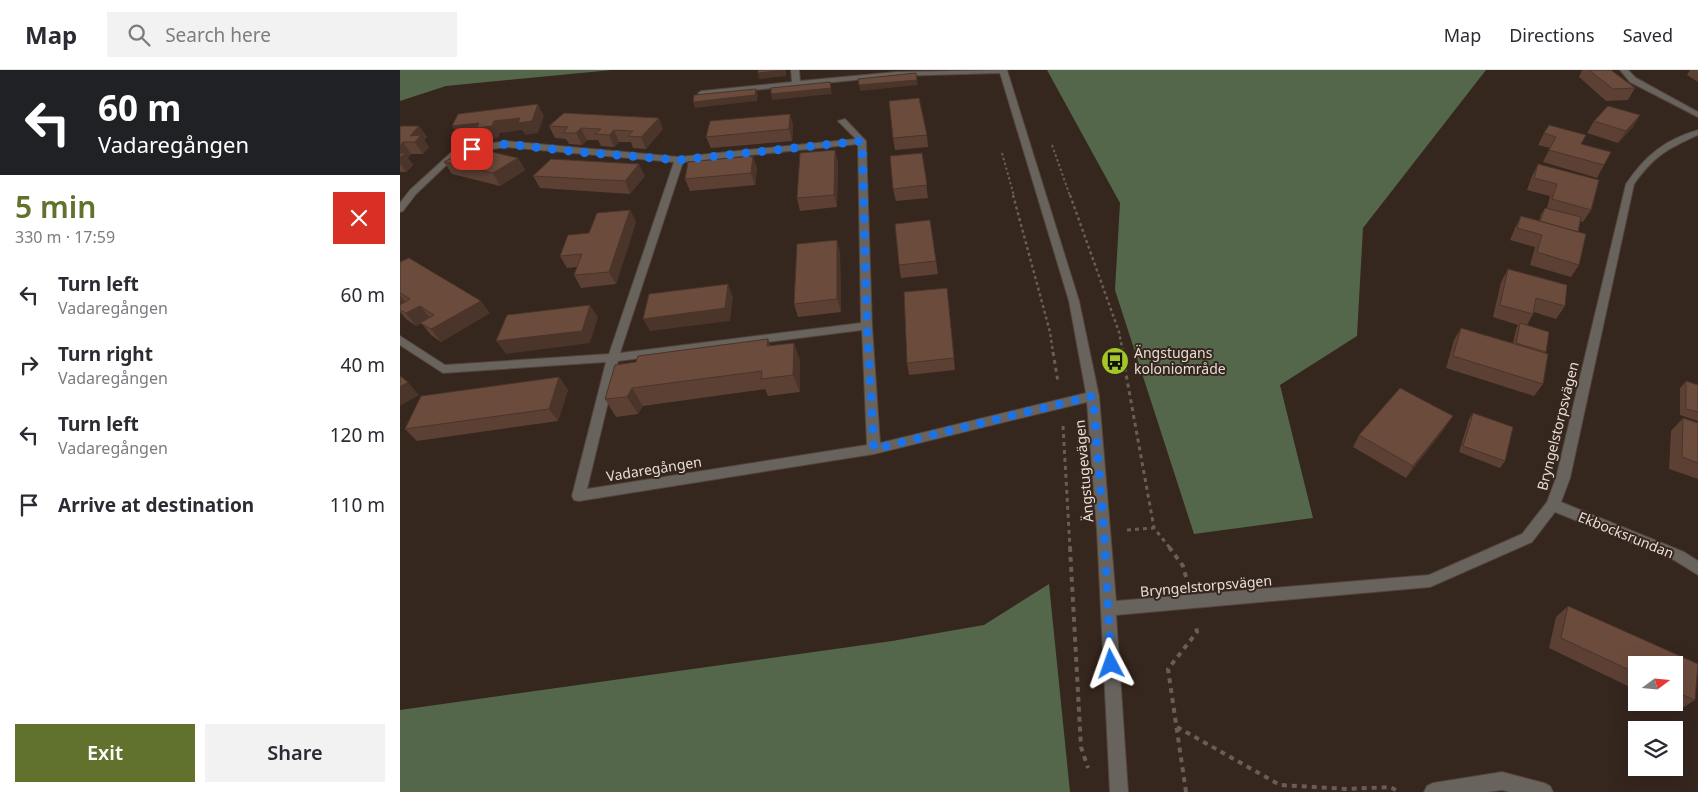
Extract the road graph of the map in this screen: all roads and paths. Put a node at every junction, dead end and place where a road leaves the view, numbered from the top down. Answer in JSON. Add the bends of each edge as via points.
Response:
{"nodes":[{"id":1,"x":795,"y":70,"type":"edge"},
{"id":2,"x":1003,"y":70,"type":"edge"},
{"id":3,"x":1624,"y":70,"type":"edge"},
{"id":4,"x":896,"y":72,"type":"edge"},
{"id":5,"x":796,"y":84,"type":"junction"},
{"id":6,"x":702,"y":93,"type":"edge"},
{"id":7,"x":1698,"y":115,"type":"edge"},
{"id":8,"x":842,"y":121,"type":"dead end"},
{"id":9,"x":1698,"y":132,"type":"edge"},
{"id":10,"x":862,"y":141,"type":"junction"},
{"id":11,"x":1052,"y":144,"type":"dead end"},
{"id":12,"x":679,"y":160,"type":"junction"},
{"id":13,"x":400,"y":209,"type":"edge"},
{"id":14,"x":867,"y":326,"type":"junction"},
{"id":15,"x":400,"y":340,"type":"edge"},
{"id":16,"x":613,"y":358,"type":"junction"},
{"id":17,"x":1093,"y":396,"type":"junction"},
{"id":18,"x":874,"y":449,"type":"junction"},
{"id":19,"x":1553,"y":505,"type":"junction"},
{"id":20,"x":1698,"y":569,"type":"edge"},
{"id":21,"x":1191,"y":602,"type":"junction"},
{"id":22,"x":1108,"y":609,"type":"junction"},
{"id":23,"x":1177,"y":727,"type":"junction"},
{"id":24,"x":1119,"y":792,"type":"edge"},
{"id":25,"x":1186,"y":792,"type":"edge"},
{"id":26,"x":1400,"y":792,"type":"edge"},
{"id":27,"x":1432,"y":792,"type":"edge"},
{"id":28,"x":1544,"y":792,"type":"edge"}],
"edges":[{"from":1,"to":5,"type":"street"},
{"from":2,"to":4,"type":"street"},
{"from":2,"to":17,"type":"street","name":"Ängstugevägen","via":[[1074,301]]},
{"from":3,"to":7,"type":"street","via":[[1633,80]]},
{"from":4,"to":5,"type":"street"},
{"from":5,"to":6,"type":"street"},
{"from":8,"to":10,"type":"street"},
{"from":9,"to":19,"type":"street","name":"Bryngelstorpsvägen","via":[[1664,147],[1644,164],[1630,184]]},
{"from":10,"to":12,"type":"street"},
{"from":10,"to":14,"type":"street"},
{"from":11,"to":21,"type":"path","via":[[1118,332],[1154,528],[1183,566]]},
{"from":12,"to":13,"type":"street","via":[[506,144],[456,152],[413,192]]},
{"from":12,"to":16,"type":"street","name":"Vadaregången"},
{"from":14,"to":16,"type":"street"},
{"from":14,"to":18,"type":"street"},
{"from":15,"to":16,"type":"street","via":[[443,369]]},
{"from":16,"to":18,"type":"street","name":"Vadaregången","via":[[579,496]]},
{"from":17,"to":18,"type":"street","name":"Vadaregången"},
{"from":17,"to":22,"type":"street","name":"Ängstugevägen"},
{"from":19,"to":20,"type":"street","name":"Ekbocksrundan","via":[[1679,556]]},
{"from":19,"to":21,"type":"street","name":"Bryngelstorpsvägen","via":[[1527,538],[1430,581]]},
{"from":21,"to":22,"type":"street","name":"Bryngelstorpsvägen"},
{"from":21,"to":23,"type":"path","via":[[1197,632],[1168,669]]},
{"from":22,"to":24,"type":"street","name":"Ängstugevägen"},
{"from":23,"to":25,"type":"path"},
{"from":23,"to":26,"type":"path","via":[[1280,785],[1348,790],[1390,787]]},
{"from":27,"to":28,"type":"street","via":[[1502,781]]}]}
